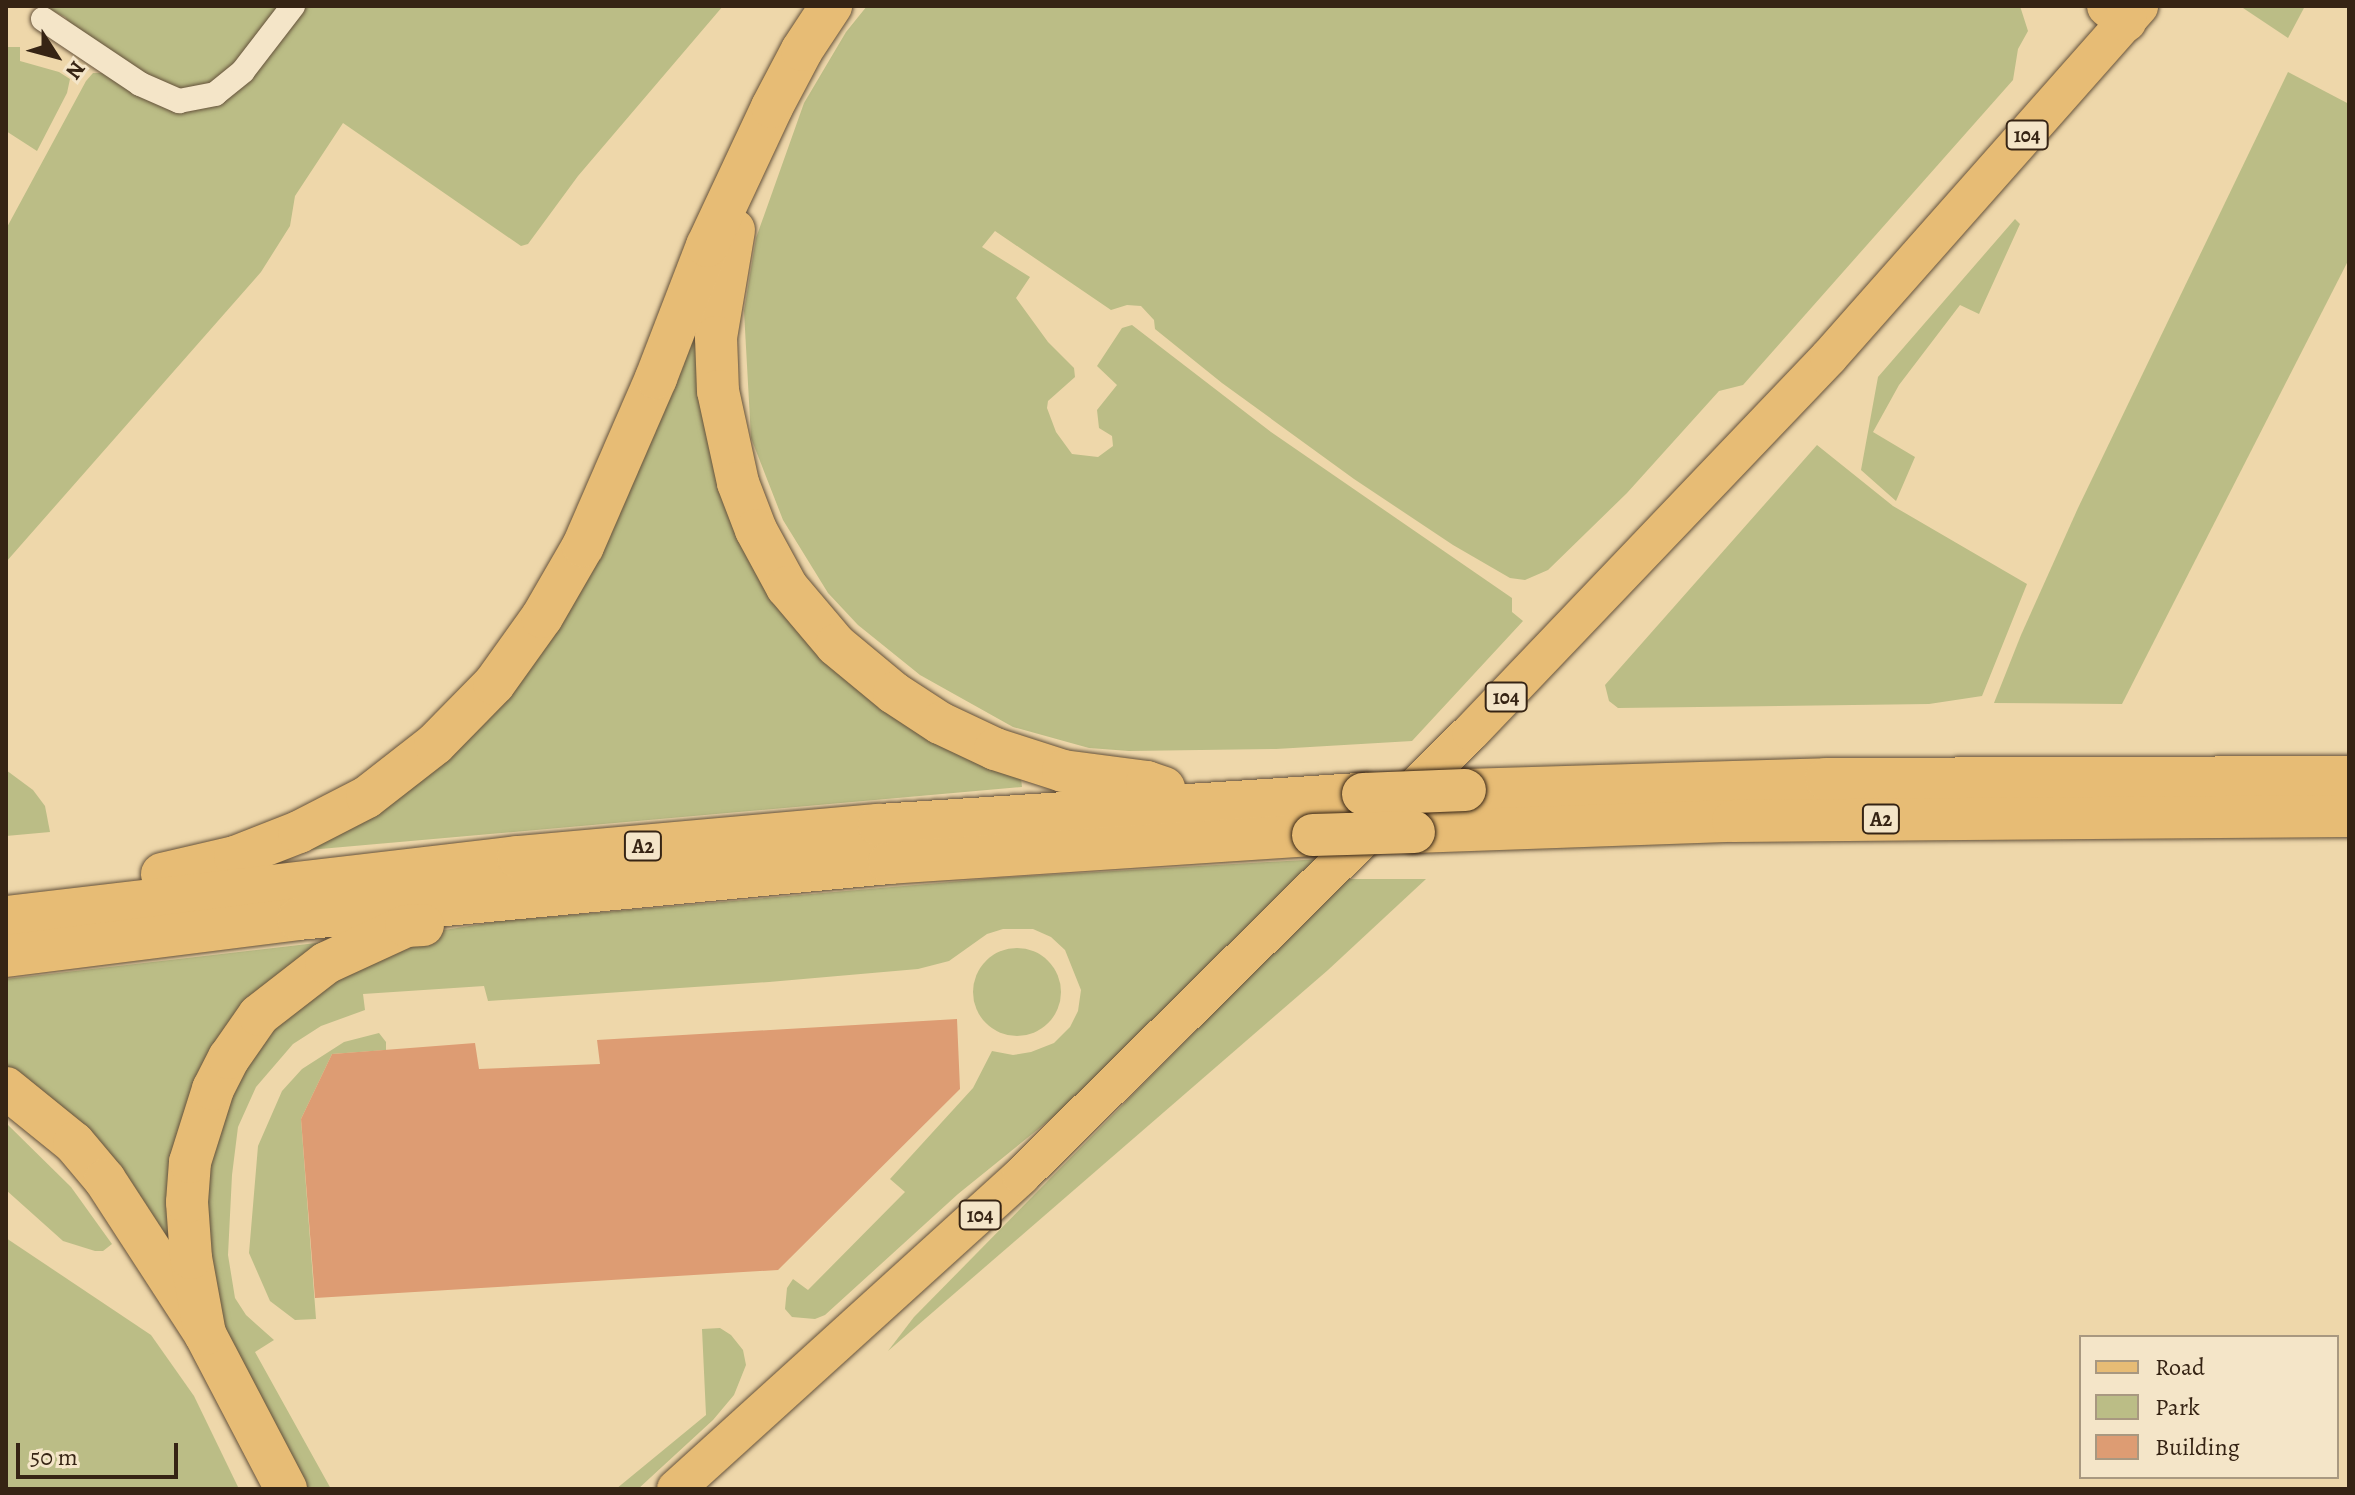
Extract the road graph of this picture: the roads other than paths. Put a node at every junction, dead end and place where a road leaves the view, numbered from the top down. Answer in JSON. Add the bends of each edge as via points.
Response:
{"nodes":[{"id":1,"x":293,"y":6,"type":"edge"},
{"id":2,"x":831,"y":6,"type":"edge"},
{"id":3,"x":2129,"y":10,"type":"edge"},
{"id":4,"x":43,"y":19,"type":"dead end"},
{"id":5,"x":752,"y":155,"type":"junction"},
{"id":6,"x":2349,"y":777,"type":"edge"},
{"id":7,"x":1204,"y":802,"type":"junction"},
{"id":8,"x":2349,"y":816,"type":"edge"},
{"id":9,"x":523,"y":897,"type":"junction"},
{"id":10,"x":84,"y":907,"type":"junction"},
{"id":11,"x":6,"y":917,"type":"edge"},
{"id":12,"x":6,"y":956,"type":"edge"},
{"id":13,"x":6,"y":1088,"type":"edge"},
{"id":14,"x":205,"y":1334,"type":"junction"},
{"id":15,"x":286,"y":1489,"type":"edge"},
{"id":16,"x":676,"y":1489,"type":"edge"}],
"edges":[{"from":1,"to":4,"type":"street","via":[[243,71],[215,94],[179,101],[140,84]]},
{"from":2,"to":5,"type":"highway","via":[[802,50]]},
{"from":3,"to":16,"type":"main road","number":"104","via":[[1829,357],[1471,732],[1021,1176]]},
{"from":5,"to":7,"type":"highway","via":[[718,324],[718,391],[738,483],[787,587],[836,645],[940,723],[995,749],[1063,771],[1147,782]]},
{"from":5,"to":10,"type":"highway","via":[[707,246],[583,546],[542,617],[494,684],[435,744],[367,797],[235,857],[140,879]]},
{"from":6,"to":7,"type":"highway","number":"A2","bridge":true,"via":[[1826,779]]},
{"from":7,"to":10,"type":"highway","number":"A2","via":[[518,857]]},
{"from":8,"to":9,"type":"highway","number":"A2","bridge":true,"via":[[1733,821],[1313,835],[889,863]]},
{"from":9,"to":12,"type":"highway","number":"A2"},
{"from":9,"to":14,"type":"highway","via":[[472,921],[406,926],[351,949],[259,1015],[213,1089],[190,1162],[190,1244]]},
{"from":10,"to":11,"type":"highway","number":"A2"},
{"from":13,"to":14,"type":"highway","via":[[74,1143],[105,1180]]},
{"from":14,"to":15,"type":"highway"}]}
